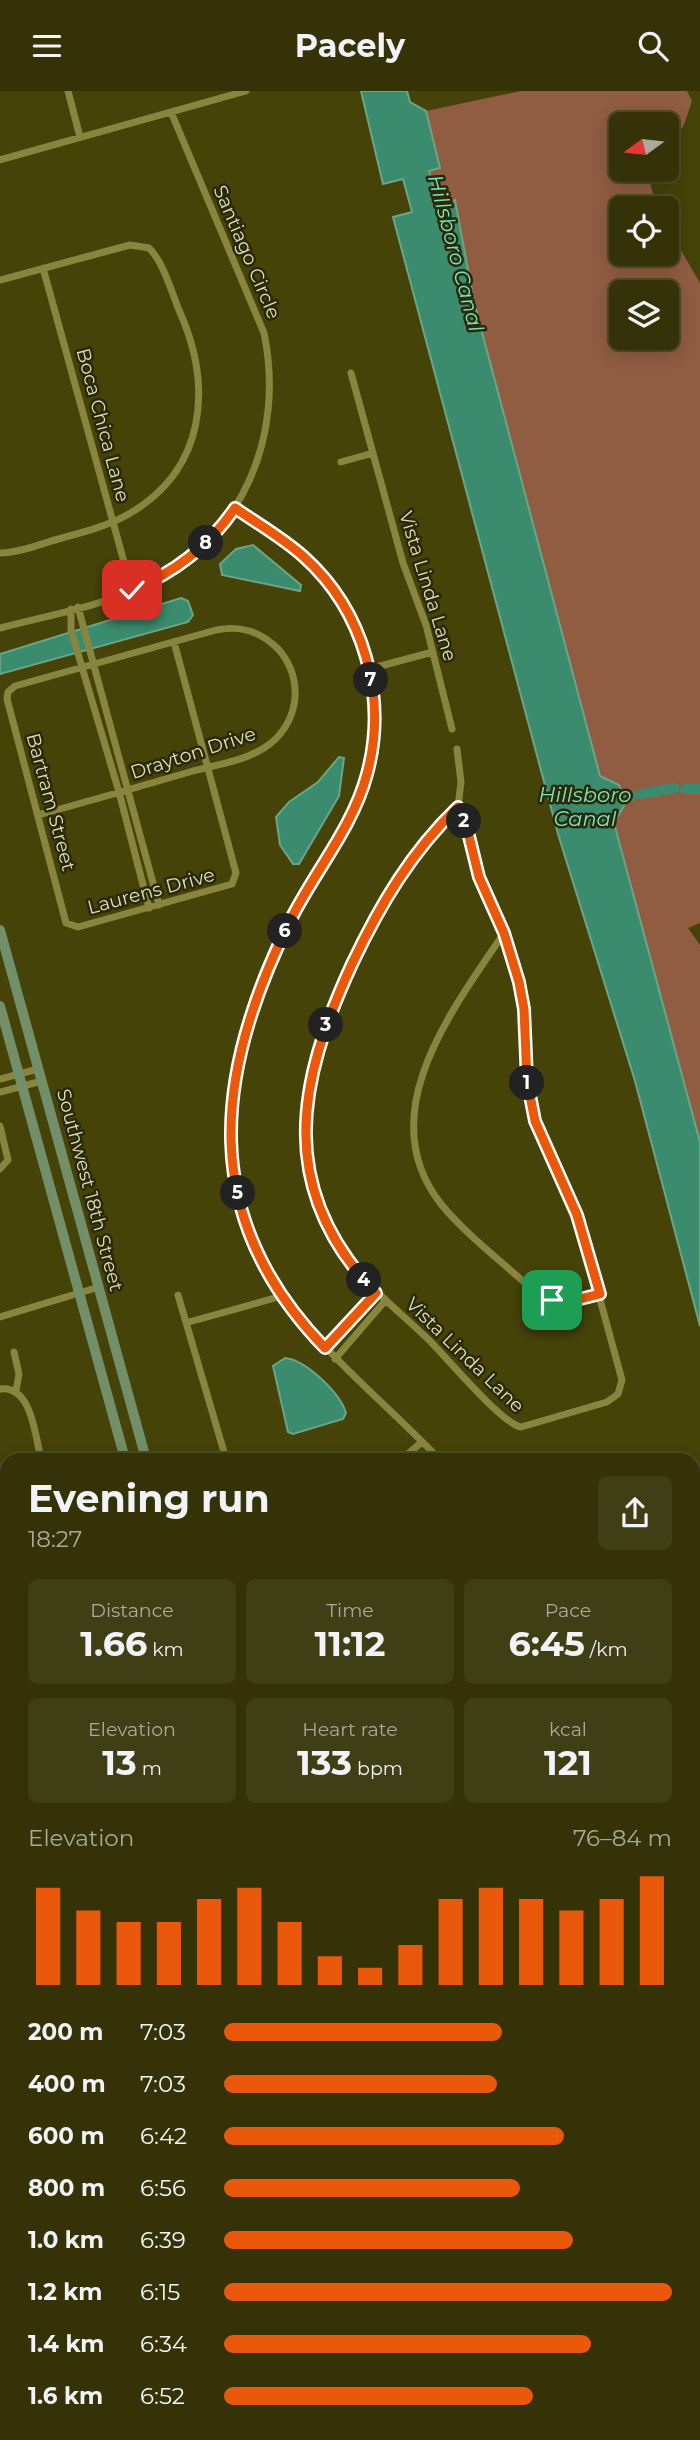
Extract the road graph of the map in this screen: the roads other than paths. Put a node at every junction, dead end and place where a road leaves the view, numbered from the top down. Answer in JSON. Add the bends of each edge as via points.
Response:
{"nodes":[{"id":1,"x":68,"y":91,"type":"edge"},
{"id":2,"x":246,"y":91,"type":"edge"},
{"id":3,"x":171,"y":113,"type":"junction"},
{"id":4,"x":80,"y":137,"type":"junction"},
{"id":5,"x":0,"y":160,"type":"edge"},
{"id":6,"x":43,"y":268,"type":"junction"},
{"id":7,"x":0,"y":280,"type":"edge"},
{"id":8,"x":351,"y":373,"type":"dead end"},
{"id":9,"x":373,"y":453,"type":"junction"},
{"id":10,"x":341,"y":462,"type":"dead end"},
{"id":11,"x":235,"y":508,"type":"junction"},
{"id":12,"x":114,"y":522,"type":"junction"},
{"id":13,"x":0,"y":553,"type":"edge"},
{"id":14,"x":132,"y":590,"type":"junction"},
{"id":15,"x":75,"y":608,"type":"junction"},
{"id":16,"x":0,"y":628,"type":"edge"},
{"id":17,"x":174,"y":642,"type":"junction"},
{"id":18,"x":433,"y":652,"type":"junction"},
{"id":19,"x":94,"y":665,"type":"junction"},
{"id":20,"x":81,"y":668,"type":"junction"},
{"id":21,"x":369,"y":669,"type":"junction"},
{"id":22,"x":15,"y":686,"type":"joint"},
{"id":23,"x":452,"y":729,"type":"dead end"},
{"id":24,"x":457,"y":749,"type":"dead end"},
{"id":25,"x":208,"y":767,"type":"junction"},
{"id":26,"x":128,"y":790,"type":"junction"},
{"id":27,"x":119,"y":792,"type":"junction"},
{"id":28,"x":458,"y":807,"type":"junction"},
{"id":29,"x":38,"y":815,"type":"junction"},
{"id":30,"x":159,"y":905,"type":"junction"},
{"id":31,"x":149,"y":908,"type":"junction"},
{"id":32,"x":71,"y":927,"type":"joint"},
{"id":33,"x":0,"y":930,"type":"edge"},
{"id":34,"x":504,"y":933,"type":"junction"},
{"id":35,"x":0,"y":1006,"type":"edge"},
{"id":36,"x":38,"y":1069,"type":"junction"},
{"id":37,"x":19,"y":1074,"type":"junction"},
{"id":38,"x":0,"y":1079,"type":"edge"},
{"id":39,"x":42,"y":1081,"type":"junction"},
{"id":40,"x":22,"y":1086,"type":"junction"},
{"id":41,"x":0,"y":1092,"type":"edge"},
{"id":42,"x":0,"y":1126,"type":"edge"},
{"id":43,"x":0,"y":1169,"type":"edge"},
{"id":44,"x":99,"y":1287,"type":"junction"},
{"id":45,"x":376,"y":1293,"type":"junction"},
{"id":46,"x":79,"y":1294,"type":"junction"},
{"id":47,"x":600,"y":1294,"type":"junction"},
{"id":48,"x":178,"y":1295,"type":"dead end"},
{"id":49,"x":282,"y":1296,"type":"junction"},
{"id":50,"x":385,"y":1301,"type":"junction"},
{"id":51,"x":0,"y":1317,"type":"edge"},
{"id":52,"x":189,"y":1322,"type":"junction"},
{"id":53,"x":325,"y":1348,"type":"junction"},
{"id":54,"x":14,"y":1352,"type":"dead end"},
{"id":55,"x":335,"y":1359,"type":"junction"},
{"id":56,"x":0,"y":1389,"type":"edge"},
{"id":57,"x":16,"y":1391,"type":"junction"},
{"id":58,"x":422,"y":1442,"type":"junction"},
{"id":59,"x":39,"y":1453,"type":"edge"},
{"id":60,"x":123,"y":1453,"type":"edge"},
{"id":61,"x":144,"y":1453,"type":"edge"},
{"id":62,"x":224,"y":1453,"type":"edge"},
{"id":63,"x":409,"y":1453,"type":"edge"},
{"id":64,"x":433,"y":1453,"type":"edge"}],
"edges":[{"from":1,"to":4,"type":"street"},
{"from":2,"to":3,"type":"street"},
{"from":3,"to":4,"type":"street"},
{"from":3,"to":11,"type":"street","name":"Santiago Circle","via":[[256,310],[269,356],[266,436]]},
{"from":4,"to":5,"type":"street"},
{"from":6,"to":7,"type":"street"},
{"from":6,"to":12,"type":"street","name":"Boca Chica Lane"},
{"from":6,"to":12,"type":"street","via":[[130,245],[149,248],[197,356],[199,409],[184,457],[160,489]]},
{"from":8,"to":9,"type":"street","name":"Vista Linda Lane"},
{"from":9,"to":10,"type":"street"},
{"from":9,"to":18,"type":"street","name":"Vista Linda Lane"},
{"from":11,"to":14,"type":"street","name":"Santiago Circle","via":[[194,554],[162,577]]},
{"from":11,"to":21,"type":"street","via":[[285,542],[323,577],[352,621]]},
{"from":12,"to":13,"type":"street"},
{"from":12,"to":14,"type":"street","name":"Boca Chica Lane"},
{"from":14,"to":15,"type":"street","name":"Santiago Circle"},
{"from":15,"to":16,"type":"street","name":"Santiago Circle"},
{"from":15,"to":19,"type":"street"},
{"from":15,"to":20,"type":"street","via":[[71,630]]},
{"from":17,"to":19,"type":"street","name":"Drayton Drive"},
{"from":17,"to":25,"type":"street"},
{"from":17,"to":25,"type":"street","name":"Drayton Drive","via":[[223,629],[251,631],[278,650],[292,676],[293,713],[277,738],[251,754]]},
{"from":18,"to":21,"type":"street"},
{"from":18,"to":23,"type":"street","name":"Vista Linda Lane"},
{"from":19,"to":20,"type":"street","name":"Drayton Drive"},
{"from":19,"to":26,"type":"street"},
{"from":20,"to":22,"type":"street","name":"Drayton Drive"},
{"from":20,"to":27,"type":"street"},
{"from":21,"to":49,"type":"street","via":[[374,730],[366,777],[348,822],[311,881],[273,958],[245,1029],[233,1079],[231,1150],[238,1194],[251,1237]]},
{"from":22,"to":29,"type":"street","name":"Bartram Street","via":[[7,699]]},
{"from":24,"to":28,"type":"street","name":"Vista Linda Lane"},
{"from":25,"to":26,"type":"street","name":"Drayton Drive"},
{"from":25,"to":30,"type":"street","name":"Laurens Drive","via":[[236,880]]},
{"from":26,"to":27,"type":"street","name":"Drayton Drive"},
{"from":26,"to":30,"type":"street"},
{"from":27,"to":29,"type":"street","name":"Drayton Drive"},
{"from":27,"to":31,"type":"street"},
{"from":28,"to":34,"type":"street","name":"Vista Linda Lane","via":[[479,877]]},
{"from":28,"to":45,"type":"street","name":"Vista Linda Lane","via":[[415,852],[368,930],[326,1025],[307,1094],[306,1145],[321,1210],[344,1254]]},
{"from":29,"to":32,"type":"street","name":"Bartram Street","via":[[66,923]]},
{"from":30,"to":31,"type":"street","name":"Laurens Drive"},
{"from":31,"to":32,"type":"street","name":"Laurens Drive"},
{"from":33,"to":36,"type":"main road","name":"Southwest 18th Street"},
{"from":34,"to":47,"type":"street","name":"Vista Linda Lane","via":[[524,1009],[527,1080],[535,1121],[577,1215]]},
{"from":34,"to":47,"type":"street","via":[[449,1018],[421,1079],[413,1120],[419,1162],[442,1205],[535,1292],[565,1301]]},
{"from":35,"to":37,"type":"main road","name":"Southwest 18th Street"},
{"from":36,"to":37,"type":"street"},
{"from":36,"to":39,"type":"main road","name":"Southwest 18th Street"},
{"from":37,"to":38,"type":"street"},
{"from":37,"to":40,"type":"main road","name":"Southwest 18th Street"},
{"from":39,"to":40,"type":"street"},
{"from":39,"to":44,"type":"main road","name":"Southwest 18th Street"},
{"from":40,"to":41,"type":"street"},
{"from":40,"to":46,"type":"main road","name":"Southwest 18th Street"},
{"from":42,"to":43,"type":"street","via":[[9,1160]]},
{"from":44,"to":46,"type":"street"},
{"from":44,"to":61,"type":"main road","name":"Southwest 18th Street"},
{"from":45,"to":50,"type":"street","name":"Vista Linda Lane"},
{"from":45,"to":53,"type":"street"},
{"from":46,"to":51,"type":"street"},
{"from":46,"to":60,"type":"main road","name":"Southwest 18th Street"},
{"from":47,"to":50,"type":"street","name":"Vista Linda Lane","via":[[621,1374],[618,1394],[607,1402],[521,1427],[508,1423]]},
{"from":48,"to":52,"type":"street"},
{"from":49,"to":52,"type":"street"},
{"from":49,"to":53,"type":"street"},
{"from":50,"to":55,"type":"street","name":"Vista Linda Lane"},
{"from":52,"to":62,"type":"street"},
{"from":53,"to":55,"type":"street"},
{"from":54,"to":57,"type":"street","via":[[19,1374]]},
{"from":55,"to":58,"type":"street"},
{"from":56,"to":57,"type":"street"},
{"from":57,"to":59,"type":"street","via":[[23,1398]]},
{"from":58,"to":63,"type":"street"},
{"from":58,"to":64,"type":"street"}]}
